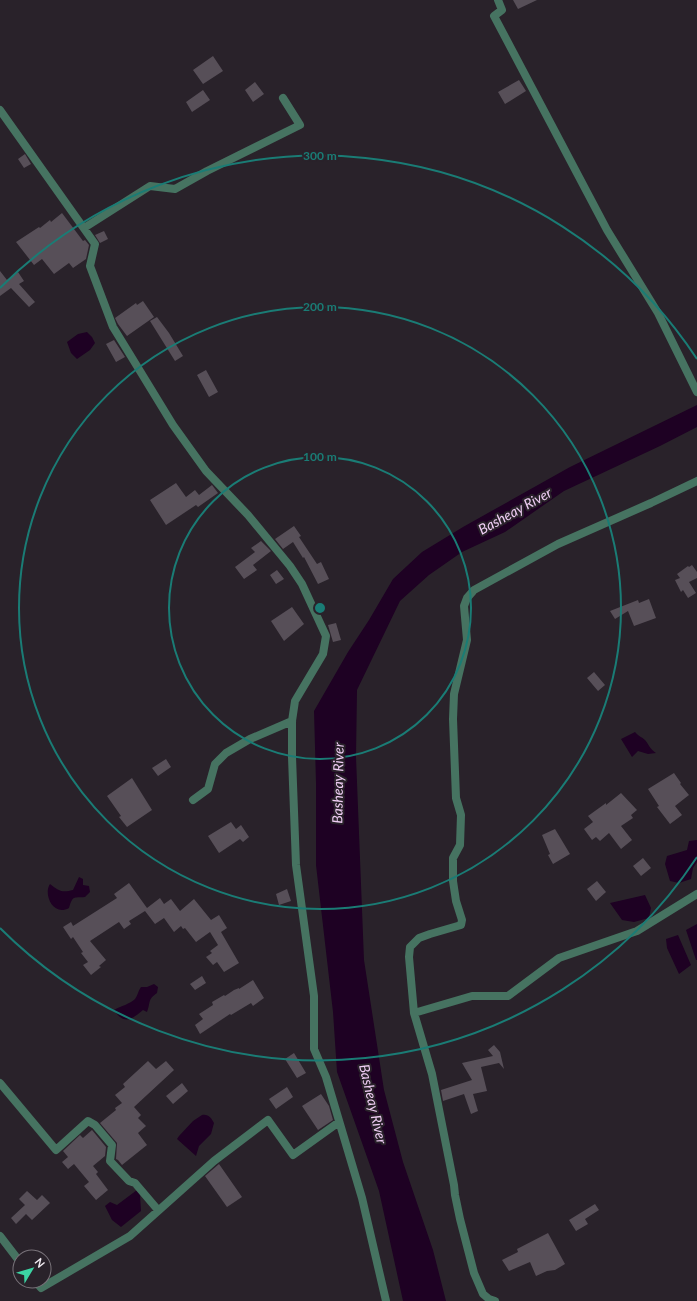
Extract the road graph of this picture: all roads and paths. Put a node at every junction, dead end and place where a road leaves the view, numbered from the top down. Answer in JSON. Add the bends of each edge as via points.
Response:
{"nodes":[{"id":1,"x":498,"y":0,"type":"edge"},
{"id":2,"x":283,"y":98,"type":"dead end"},
{"id":3,"x":0,"y":110,"type":"edge"},
{"id":4,"x":84,"y":228,"type":"junction"},
{"id":5,"x":697,"y":392,"type":"edge"},
{"id":6,"x":697,"y":481,"type":"edge"},
{"id":7,"x":292,"y":721,"type":"junction"},
{"id":8,"x":193,"y":800,"type":"dead end"},
{"id":9,"x":697,"y":894,"type":"edge"},
{"id":10,"x":414,"y":1013,"type":"junction"},
{"id":11,"x":0,"y":1083,"type":"edge"},
{"id":12,"x":340,"y":1122,"type":"junction"},
{"id":13,"x":158,"y":1210,"type":"junction"},
{"id":14,"x":0,"y":1236,"type":"edge"},
{"id":15,"x":12,"y":1252,"type":"edge"},
{"id":16,"x":52,"y":1282,"type":"edge"},
{"id":17,"x":386,"y":1301,"type":"edge"},
{"id":18,"x":495,"y":1301,"type":"edge"}],
"edges":[{"from":1,"to":5,"type":"street","via":[[502,10],[494,16],[607,230],[658,313]]},
{"from":2,"to":4,"type":"street","via":[[300,125],[175,189],[150,186]]},
{"from":3,"to":4,"type":"street"},
{"from":4,"to":7,"type":"street","via":[[95,244],[90,266],[113,327],[128,354],[206,471],[248,515],[290,566],[302,584],[326,636],[323,654],[295,700]]},
{"from":6,"to":10,"type":"street","via":[[558,544],[474,590],[467,598],[464,606],[467,640],[454,694],[453,719],[456,798],[461,815],[460,845],[453,858],[453,881],[462,920],[461,926],[419,938],[410,947]]},
{"from":7,"to":8,"type":"street","via":[[250,739],[226,753],[215,764],[208,789]]},
{"from":7,"to":12,"type":"street","via":[[296,865],[314,996],[314,1049]]},
{"from":9,"to":10,"type":"street","via":[[637,931],[559,958],[508,996],[472,996]]},
{"from":10,"to":18,"type":"street","via":[[432,1074],[460,1219],[474,1273],[482,1294]]},
{"from":11,"to":13,"type":"street","via":[[56,1150],[88,1121],[95,1125],[112,1146],[110,1161]]},
{"from":12,"to":13,"type":"street","via":[[293,1155],[268,1120],[214,1161]]},
{"from":12,"to":17,"type":"street","via":[[362,1198]]},
{"from":13,"to":16,"type":"street","via":[[130,1236]]},
{"from":14,"to":15,"type":"street"}]}
